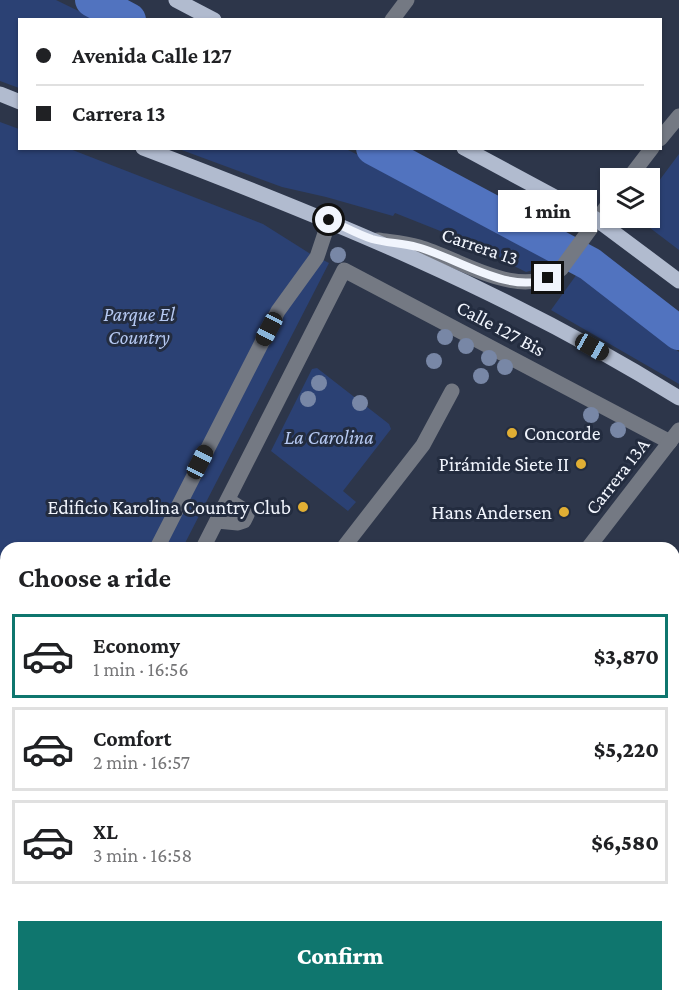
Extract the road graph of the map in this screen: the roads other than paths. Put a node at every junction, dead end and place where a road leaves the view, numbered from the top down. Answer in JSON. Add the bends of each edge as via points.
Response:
{"nodes":[{"id":1,"x":176,"y":0,"type":"edge"},
{"id":2,"x":407,"y":0,"type":"edge"},
{"id":3,"x":210,"y":18,"type":"edge"},
{"id":4,"x":394,"y":18,"type":"edge"},
{"id":5,"x":0,"y":94,"type":"edge"},
{"id":6,"x":18,"y":101,"type":"edge"},
{"id":7,"x":679,"y":116,"type":"edge"},
{"id":8,"x":662,"y":137,"type":"edge"},
{"id":9,"x":148,"y":150,"type":"edge"},
{"id":10,"x":467,"y":150,"type":"edge"},
{"id":11,"x":650,"y":150,"type":"edge"},
{"id":12,"x":637,"y":168,"type":"edge"},
{"id":13,"x":600,"y":215,"type":"edge"},
{"id":14,"x":329,"y":220,"type":"junction"},
{"id":15,"x":593,"y":224,"type":"junction"},
{"id":16,"x":372,"y":239,"type":"junction"},
{"id":17,"x":679,"y":281,"type":"edge"},
{"id":18,"x":452,"y":391,"type":"dead end"},
{"id":19,"x":679,"y":398,"type":"edge"},
{"id":20,"x":679,"y":430,"type":"edge"},
{"id":21,"x":670,"y":442,"type":"junction"},
{"id":22,"x":228,"y":500,"type":"junction"},
{"id":23,"x":217,"y":520,"type":"junction"},
{"id":24,"x":160,"y":542,"type":"edge"},
{"id":25,"x":206,"y":542,"type":"edge"},
{"id":26,"x":349,"y":542,"type":"edge"},
{"id":27,"x":593,"y":542,"type":"edge"}],
"edges":[{"from":1,"to":3,"type":"main road"},
{"from":2,"to":4,"type":"street"},
{"from":5,"to":6,"type":"main road"},
{"from":7,"to":8,"type":"street"},
{"from":9,"to":14,"type":"main road"},
{"from":10,"to":15,"type":"main road"},
{"from":11,"to":12,"type":"street"},
{"from":13,"to":15,"type":"street","name":"Carrera 13"},
{"from":14,"to":16,"type":"main road"},
{"from":14,"to":24,"type":"street","via":[[316,257],[278,311]]},
{"from":15,"to":16,"type":"street","name":"Carrera 13","via":[[555,275],[541,281],[507,280],[418,247]]},
{"from":15,"to":17,"type":"main road"},
{"from":16,"to":19,"type":"main road","via":[[536,316]]},
{"from":18,"to":26,"type":"street","via":[[423,445]]},
{"from":20,"to":21,"type":"street","name":"Carrera 13A"},
{"from":21,"to":22,"type":"street","name":"Calle 127 Bis","via":[[344,270]]},
{"from":21,"to":27,"type":"street","name":"Carrera 13A"},
{"from":22,"to":23,"type":"street"},
{"from":22,"to":23,"type":"street","via":[[244,510],[246,518],[238,523]]},
{"from":23,"to":25,"type":"street"}]}
